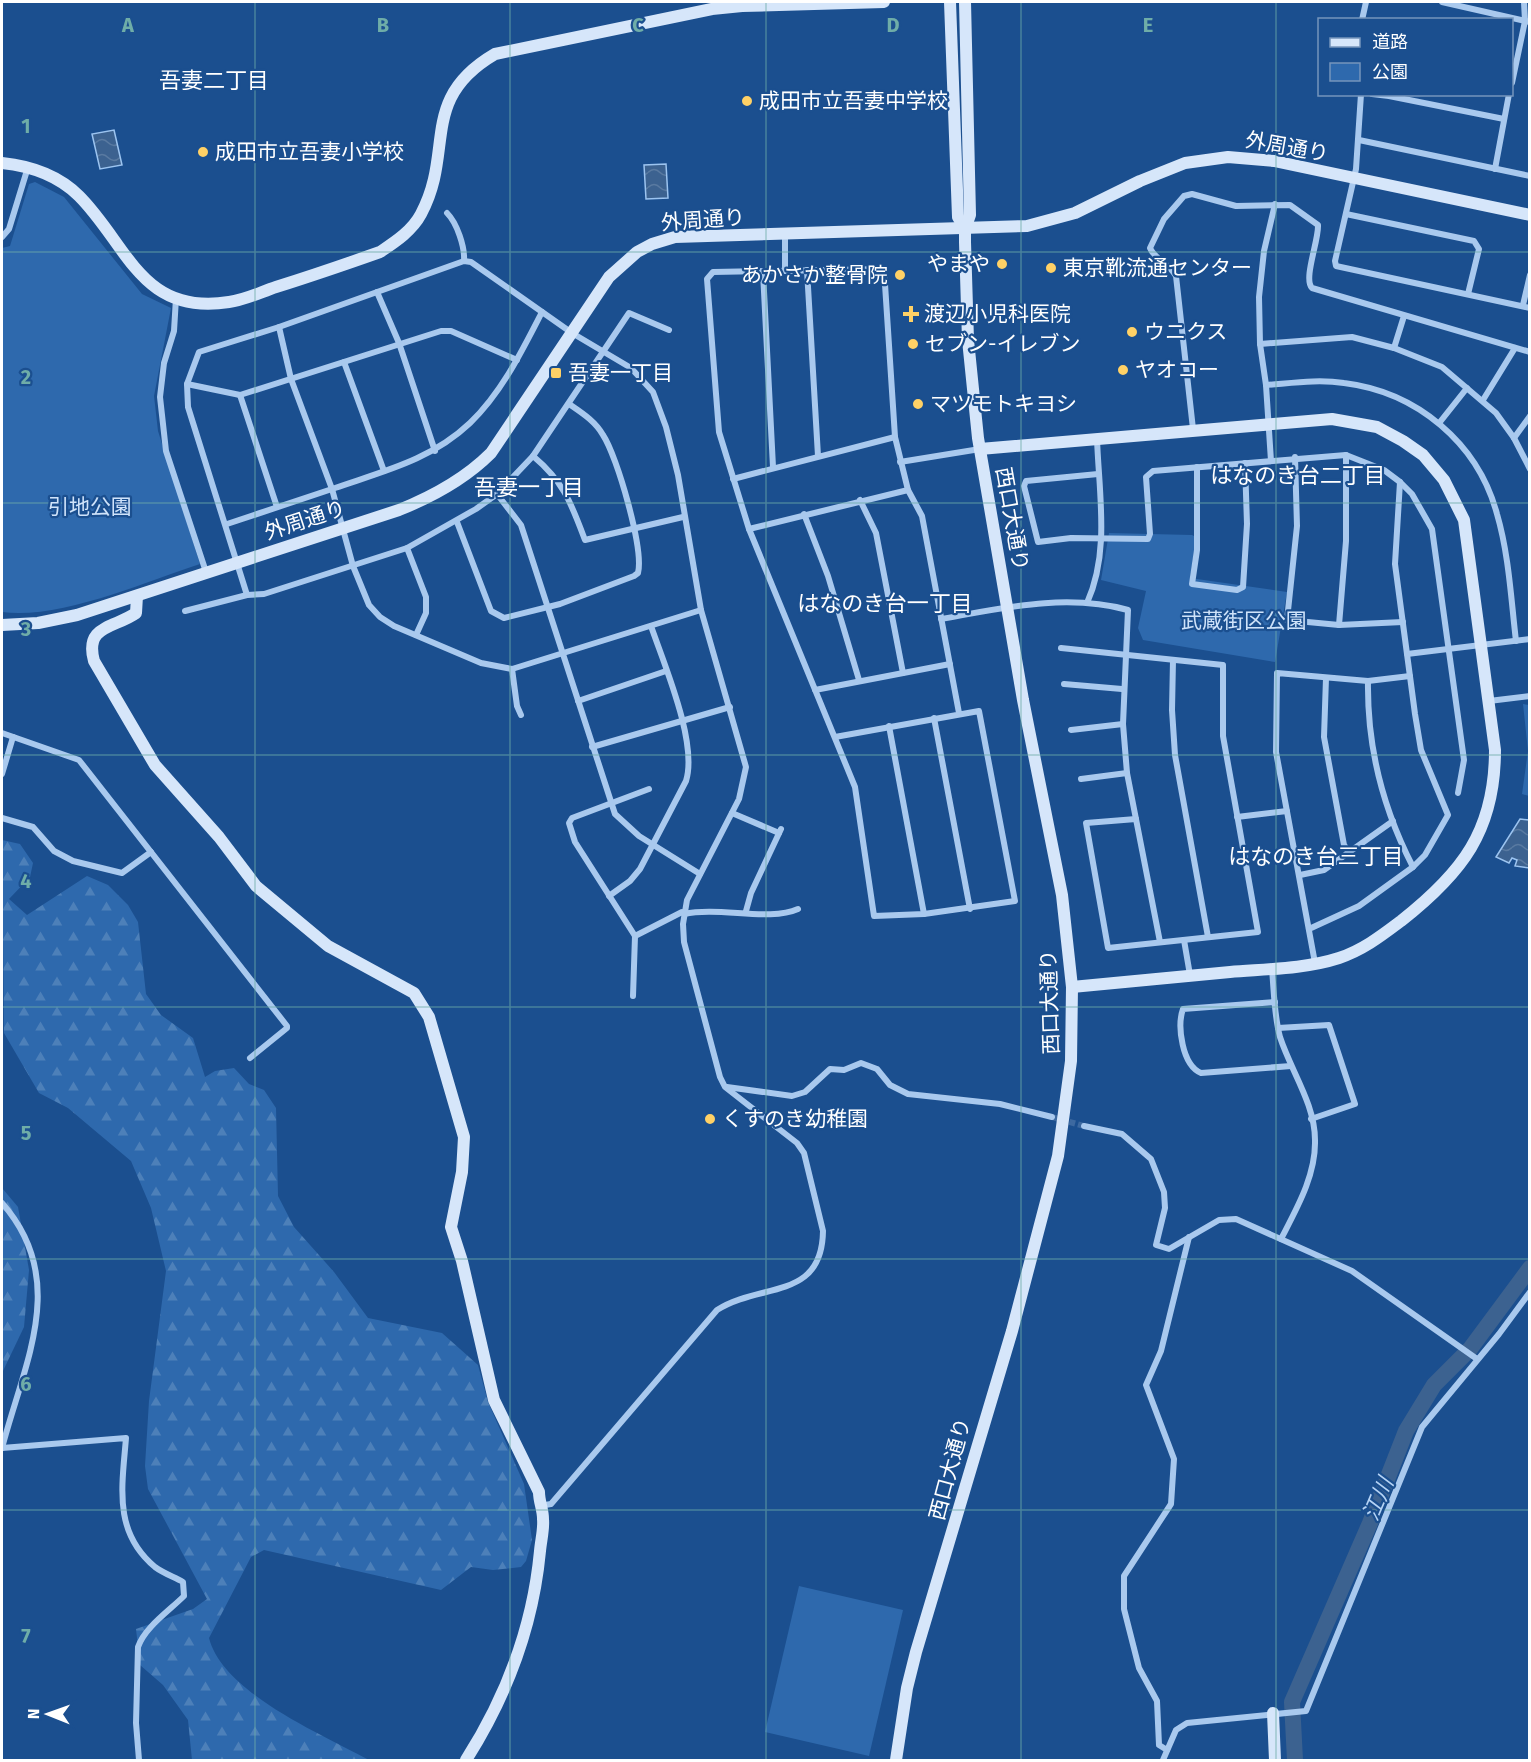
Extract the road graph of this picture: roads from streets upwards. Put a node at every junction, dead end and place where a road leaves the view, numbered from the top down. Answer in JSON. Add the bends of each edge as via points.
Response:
{"nodes":[{"id":1,"x":884,"y":2,"type":"edge"},
{"id":2,"x":950,"y":2,"type":"edge"},
{"id":3,"x":965,"y":2,"type":"edge"},
{"id":4,"x":1366,"y":2,"type":"edge"},
{"id":5,"x":1442,"y":2,"type":"edge"},
{"id":6,"x":1524,"y":2,"type":"edge"},
{"id":7,"x":1362,"y":18,"type":"edge"},
{"id":8,"x":1527,"y":21,"type":"edge"},
{"id":9,"x":1513,"y":69,"type":"edge"},
{"id":10,"x":1361,"y":96,"type":"edge"},
{"id":11,"x":1383,"y":96,"type":"edge"},
{"id":12,"x":1509,"y":96,"type":"edge"},
{"id":13,"x":1504,"y":119,"type":"junction"},
{"id":14,"x":1359,"y":140,"type":"junction"},
{"id":15,"x":2,"y":163,"type":"edge"},
{"id":16,"x":28,"y":167,"type":"junction"},
{"id":17,"x":1495,"y":169,"type":"junction"},
{"id":18,"x":1530,"y":176,"type":"edge"},
{"id":19,"x":1354,"y":179,"type":"junction"},
{"id":20,"x":1275,"y":204,"type":"junction"},
{"id":21,"x":447,"y":213,"type":"dead end"},
{"id":22,"x":1346,"y":214,"type":"junction"},
{"id":23,"x":1530,"y":215,"type":"edge"},
{"id":24,"x":965,"y":229,"type":"junction"},
{"id":25,"x":785,"y":235,"type":"junction"},
{"id":26,"x":2,"y":237,"type":"edge"},
{"id":27,"x":464,"y":261,"type":"junction"},
{"id":28,"x":807,"y":270,"type":"junction"},
{"id":29,"x":785,"y":271,"type":"junction"},
{"id":30,"x":763,"y":272,"type":"junction"},
{"id":31,"x":1530,"y":275,"type":"edge"},
{"id":32,"x":377,"y":291,"type":"junction"},
{"id":33,"x":1468,"y":294,"type":"junction"},
{"id":34,"x":176,"y":298,"type":"junction"},
{"id":35,"x":1526,"y":306,"type":"edge"},
{"id":36,"x":542,"y":312,"type":"junction"},
{"id":37,"x":1404,"y":316,"type":"junction"},
{"id":38,"x":279,"y":327,"type":"junction"},
{"id":39,"x":669,"y":330,"type":"dead end"},
{"id":40,"x":572,"y":333,"type":"junction"},
{"id":41,"x":399,"y":343,"type":"junction"},
{"id":42,"x":1260,"y":344,"type":"junction"},
{"id":43,"x":1394,"y":348,"type":"junction"},
{"id":44,"x":1515,"y":348,"type":"junction"},
{"id":45,"x":1530,"y":352,"type":"edge"},
{"id":46,"x":604,"y":353,"type":"junction"},
{"id":47,"x":517,"y":360,"type":"junction"},
{"id":48,"x":344,"y":362,"type":"junction"},
{"id":49,"x":291,"y":379,"type":"junction"},
{"id":50,"x":187,"y":384,"type":"junction"},
{"id":51,"x":1266,"y":385,"type":"junction"},
{"id":52,"x":1467,"y":388,"type":"junction"},
{"id":53,"x":240,"y":395,"type":"junction"},
{"id":54,"x":1483,"y":400,"type":"junction"},
{"id":55,"x":569,"y":404,"type":"junction"},
{"id":56,"x":1530,"y":416,"type":"edge"},
{"id":57,"x":1440,"y":422,"type":"junction"},
{"id":58,"x":1269,"y":423,"type":"junction"},
{"id":59,"x":1192,"y":429,"type":"junction"},
{"id":60,"x":895,"y":437,"type":"junction"},
{"id":61,"x":1097,"y":438,"type":"junction"},
{"id":62,"x":1514,"y":438,"type":"junction"},
{"id":63,"x":980,"y":449,"type":"junction"},
{"id":64,"x":435,"y":451,"type":"junction"},
{"id":65,"x":1346,"y":455,"type":"junction"},
{"id":66,"x":533,"y":456,"type":"junction"},
{"id":67,"x":818,"y":456,"type":"junction"},
{"id":68,"x":1295,"y":458,"type":"junction"},
{"id":69,"x":1271,"y":461,"type":"junction"},
{"id":70,"x":900,"y":462,"type":"junction"},
{"id":71,"x":1245,"y":463,"type":"junction"},
{"id":72,"x":774,"y":467,"type":"junction"},
{"id":73,"x":1197,"y":467,"type":"junction"},
{"id":74,"x":1530,"y":469,"type":"edge"},
{"id":75,"x":384,"y":471,"type":"junction"},
{"id":76,"x":1098,"y":474,"type":"junction"},
{"id":77,"x":733,"y":479,"type":"junction"},
{"id":78,"x":1400,"y":482,"type":"junction"},
{"id":79,"x":332,"y":489,"type":"junction"},
{"id":80,"x":908,"y":490,"type":"junction"},
{"id":81,"x":497,"y":494,"type":"junction"},
{"id":82,"x":860,"y":500,"type":"junction"},
{"id":83,"x":277,"y":507,"type":"junction"},
{"id":84,"x":804,"y":514,"type":"junction"},
{"id":85,"x":683,"y":517,"type":"junction"},
{"id":86,"x":457,"y":522,"type":"junction"},
{"id":87,"x":226,"y":525,"type":"junction"},
{"id":88,"x":633,"y":527,"type":"junction"},
{"id":89,"x":343,"y":528,"type":"junction"},
{"id":90,"x":749,"y":529,"type":"junction"},
{"id":91,"x":1100,"y":539,"type":"junction"},
{"id":92,"x":407,"y":548,"type":"junction"},
{"id":93,"x":237,"y":562,"type":"junction"},
{"id":94,"x":353,"y":566,"type":"junction"},
{"id":95,"x":206,"y":572,"type":"junction"},
{"id":96,"x":247,"y":595,"type":"junction"},
{"id":97,"x":137,"y":596,"type":"junction"},
{"id":98,"x":1087,"y":603,"type":"junction"},
{"id":99,"x":548,"y":606,"type":"junction"},
{"id":100,"x":1007,"y":607,"type":"junction"},
{"id":101,"x":701,"y":610,"type":"junction"},
{"id":102,"x":185,"y":611,"type":"dead end"},
{"id":103,"x":941,"y":619,"type":"junction"},
{"id":104,"x":1403,"y":622,"type":"junction"},
{"id":105,"x":2,"y":625,"type":"edge"},
{"id":106,"x":1339,"y":625,"type":"junction"},
{"id":107,"x":651,"y":626,"type":"junction"},
{"id":108,"x":416,"y":635,"type":"junction"},
{"id":109,"x":1530,"y":639,"type":"edge"},
{"id":110,"x":1516,"y":640,"type":"junction"},
{"id":111,"x":1480,"y":646,"type":"junction"},
{"id":112,"x":1061,"y":648,"type":"dead end"},
{"id":113,"x":1448,"y":649,"type":"junction"},
{"id":114,"x":563,"y":653,"type":"junction"},
{"id":115,"x":1407,"y":654,"type":"junction"},
{"id":116,"x":1124,"y":655,"type":"junction"},
{"id":117,"x":1173,"y":660,"type":"junction"},
{"id":118,"x":950,"y":664,"type":"junction"},
{"id":119,"x":512,"y":669,"type":"junction"},
{"id":120,"x":666,"y":671,"type":"junction"},
{"id":121,"x":903,"y":673,"type":"junction"},
{"id":122,"x":1410,"y":676,"type":"junction"},
{"id":123,"x":1326,"y":678,"type":"junction"},
{"id":124,"x":859,"y":680,"type":"junction"},
{"id":125,"x":1368,"y":681,"type":"junction"},
{"id":126,"x":1064,"y":684,"type":"dead end"},
{"id":127,"x":1122,"y":688,"type":"junction"},
{"id":128,"x":815,"y":690,"type":"junction"},
{"id":129,"x":1530,"y":696,"type":"edge"},
{"id":130,"x":578,"y":701,"type":"junction"},
{"id":131,"x":1489,"y":701,"type":"junction"},
{"id":132,"x":730,"y":707,"type":"junction"},
{"id":133,"x":959,"y":713,"type":"junction"},
{"id":134,"x":521,"y":715,"type":"dead end"},
{"id":135,"x":934,"y":718,"type":"junction"},
{"id":136,"x":682,"y":720,"type":"junction"},
{"id":137,"x":1123,"y":724,"type":"junction"},
{"id":138,"x":889,"y":726,"type":"junction"},
{"id":139,"x":1071,"y":730,"type":"dead end"},
{"id":140,"x":2,"y":733,"type":"edge"},
{"id":141,"x":13,"y":737,"type":"junction"},
{"id":142,"x":835,"y":738,"type":"junction"},
{"id":143,"x":592,"y":747,"type":"junction"},
{"id":144,"x":1128,"y":772,"type":"junction"},
{"id":145,"x":2,"y":774,"type":"edge"},
{"id":146,"x":1081,"y":779,"type":"dead end"},
{"id":147,"x":649,"y":789,"type":"dead end"},
{"id":148,"x":1458,"y":793,"type":"dead end"},
{"id":149,"x":610,"y":804,"type":"junction"},
{"id":150,"x":1287,"y":811,"type":"junction"},
{"id":151,"x":732,"y":813,"type":"junction"},
{"id":152,"x":1237,"y":817,"type":"junction"},
{"id":153,"x":2,"y":818,"type":"edge"},
{"id":154,"x":1136,"y":819,"type":"junction"},
{"id":155,"x":1393,"y":821,"type":"junction"},
{"id":156,"x":653,"y":844,"type":"junction"},
{"id":157,"x":1348,"y":851,"type":"junction"},
{"id":158,"x":151,"y":852,"type":"junction"},
{"id":159,"x":1413,"y":867,"type":"junction"},
{"id":160,"x":700,"y":874,"type":"junction"},
{"id":161,"x":1300,"y":875,"type":"junction"},
{"id":162,"x":609,"y":896,"type":"junction"},
{"id":163,"x":798,"y":909,"type":"dead end"},
{"id":164,"x":970,"y":909,"type":"junction"},
{"id":165,"x":746,"y":911,"type":"junction"},
{"id":166,"x":684,"y":914,"type":"junction"},
{"id":167,"x":924,"y":914,"type":"junction"},
{"id":168,"x":1309,"y":929,"type":"junction"},
{"id":169,"x":635,"y":936,"type":"junction"},
{"id":170,"x":1208,"y":936,"type":"junction"},
{"id":171,"x":1184,"y":940,"type":"junction"},
{"id":172,"x":1160,"y":942,"type":"junction"},
{"id":173,"x":1315,"y":963,"type":"junction"},
{"id":174,"x":1272,"y":968,"type":"junction"},
{"id":175,"x":1190,"y":975,"type":"junction"},
{"id":176,"x":1072,"y":987,"type":"junction"},
{"id":177,"x":633,"y":996,"type":"dead end"},
{"id":178,"x":1275,"y":1002,"type":"junction"},
{"id":179,"x":1278,"y":1028,"type":"junction"},
{"id":180,"x":250,"y":1058,"type":"dead end"},
{"id":181,"x":1290,"y":1066,"type":"junction"},
{"id":182,"x":725,"y":1087,"type":"junction"},
{"id":183,"x":1052,"y":1117,"type":"tunnel mouth"},
{"id":184,"x":1311,"y":1119,"type":"junction"},
{"id":185,"x":1084,"y":1126,"type":"tunnel mouth"},
{"id":186,"x":2,"y":1203,"type":"edge"},
{"id":187,"x":1190,"y":1236,"type":"junction"},
{"id":188,"x":1281,"y":1239,"type":"junction"},
{"id":189,"x":1530,"y":1292,"type":"edge"},
{"id":190,"x":1477,"y":1359,"type":"junction"},
{"id":191,"x":2,"y":1448,"type":"edge"},
{"id":192,"x":539,"y":1506,"type":"junction"},
{"id":193,"x":1276,"y":1713,"type":"junction"},
{"id":194,"x":1167,"y":1750,"type":"junction"},
{"id":195,"x":140,"y":1761,"type":"edge"},
{"id":196,"x":465,"y":1761,"type":"edge"},
{"id":197,"x":896,"y":1761,"type":"edge"},
{"id":198,"x":1163,"y":1761,"type":"edge"},
{"id":199,"x":1275,"y":1761,"type":"edge"}],
"edges":[{"from":1,"to":34,"type":"street","via":[[712,9],[495,54],[470,71],[446,104],[428,195],[420,215],[397,241],[380,252],[230,302],[199,303]]},
{"from":2,"to":24,"type":"street","name":"西口大通り","via":[[958,217]]},
{"from":3,"to":24,"type":"street","name":"西口大通り","via":[[970,215]]},
{"from":4,"to":7,"type":"street"},
{"from":5,"to":8,"type":"street"},
{"from":6,"to":8,"type":"street"},
{"from":8,"to":9,"type":"street"},
{"from":10,"to":14,"type":"street"},
{"from":11,"to":13,"type":"street"},
{"from":12,"to":13,"type":"street"},
{"from":13,"to":17,"type":"street"},
{"from":14,"to":17,"type":"street"},
{"from":14,"to":19,"type":"street"},
{"from":15,"to":16,"type":"street"},
{"from":16,"to":26,"type":"street","via":[[9,229]]},
{"from":16,"to":34,"type":"street","via":[[49,174],[79,196],[141,278]]},
{"from":17,"to":18,"type":"street"},
{"from":19,"to":22,"type":"street"},
{"from":19,"to":23,"type":"street","name":"外周通り"},
{"from":19,"to":24,"type":"street","name":"外周通り","via":[[1249,157],[1210,158],[1155,174],[1060,219],[1014,228]]},
{"from":20,"to":37,"type":"street","via":[[1290,205],[1318,225],[1308,280],[1312,288]]},
{"from":20,"to":42,"type":"street","via":[[1264,250]]},
{"from":20,"to":59,"type":"street","via":[[1236,206],[1192,194],[1184,196],[1164,219],[1150,248],[1153,255],[1170,265],[1176,276]]},
{"from":21,"to":27,"type":"street","via":[[452,218]]},
{"from":22,"to":33,"type":"street","via":[[1474,241],[1479,249]]},
{"from":22,"to":33,"type":"street","via":[[1336,266]]},
{"from":24,"to":25,"type":"street","name":"外周通り"},
{"from":24,"to":63,"type":"street","name":"西口大通り","via":[[968,340]]},
{"from":25,"to":29,"type":"street"},
{"from":25,"to":40,"type":"street","name":"外周通り","via":[[675,237],[652,244],[618,268]]},
{"from":27,"to":32,"type":"street"},
{"from":27,"to":36,"type":"street"},
{"from":28,"to":29,"type":"street"},
{"from":28,"to":60,"type":"street","via":[[881,268],[885,272]]},
{"from":28,"to":67,"type":"street"},
{"from":29,"to":30,"type":"street"},
{"from":30,"to":72,"type":"street"},
{"from":30,"to":77,"type":"street","via":[[713,272],[706,279],[719,432]]},
{"from":31,"to":35,"type":"street"},
{"from":32,"to":38,"type":"street"},
{"from":32,"to":41,"type":"street"},
{"from":33,"to":35,"type":"street"},
{"from":34,"to":95,"type":"street","via":[[174,331],[164,363],[160,397],[166,451]]},
{"from":36,"to":40,"type":"street"},
{"from":36,"to":47,"type":"street"},
{"from":37,"to":43,"type":"street"},
{"from":37,"to":44,"type":"street"},
{"from":38,"to":49,"type":"street"},
{"from":38,"to":50,"type":"street","via":[[199,352]]},
{"from":39,"to":46,"type":"street","via":[[629,313]]},
{"from":40,"to":46,"type":"street"},
{"from":40,"to":89,"type":"street","name":"外周通り","via":[[503,438],[482,462],[425,499]]},
{"from":41,"to":47,"type":"street","via":[[451,331]]},
{"from":41,"to":48,"type":"street"},
{"from":41,"to":64,"type":"street"},
{"from":42,"to":43,"type":"street","via":[[1352,337]]},
{"from":42,"to":51,"type":"street"},
{"from":43,"to":52,"type":"street","via":[[1442,367]]},
{"from":44,"to":45,"type":"street"},
{"from":44,"to":54,"type":"street"},
{"from":46,"to":55,"type":"street"},
{"from":46,"to":85,"type":"street","via":[[631,368],[653,392],[674,453]]},
{"from":47,"to":64,"type":"street","via":[[477,416]]},
{"from":48,"to":49,"type":"street"},
{"from":48,"to":75,"type":"street"},
{"from":49,"to":53,"type":"street"},
{"from":49,"to":79,"type":"street"},
{"from":50,"to":53,"type":"street"},
{"from":50,"to":87,"type":"street","via":[[188,407]]},
{"from":51,"to":57,"type":"street","via":[[1324,381],[1365,387],[1396,396]]},
{"from":51,"to":58,"type":"street"},
{"from":52,"to":54,"type":"street"},
{"from":52,"to":57,"type":"street"},
{"from":53,"to":83,"type":"street"},
{"from":54,"to":62,"type":"street"},
{"from":55,"to":66,"type":"street"},
{"from":55,"to":88,"type":"street","via":[[588,417],[604,436]]},
{"from":56,"to":62,"type":"street"},
{"from":57,"to":110,"type":"street","via":[[1473,459],[1493,501],[1503,542]]},
{"from":58,"to":59,"type":"street"},
{"from":58,"to":69,"type":"street"},
{"from":58,"to":111,"type":"street","via":[[1332,418],[1357,422],[1377,428],[1423,455],[1444,480],[1464,519]]},
{"from":59,"to":61,"type":"street"},
{"from":60,"to":67,"type":"street"},
{"from":60,"to":70,"type":"street"},
{"from":61,"to":63,"type":"street"},
{"from":61,"to":76,"type":"street"},
{"from":62,"to":74,"type":"street"},
{"from":63,"to":70,"type":"street"},
{"from":63,"to":100,"type":"street","name":"西口大通り"},
{"from":64,"to":75,"type":"street"},
{"from":65,"to":68,"type":"street"},
{"from":65,"to":78,"type":"street","via":[[1384,470]]},
{"from":65,"to":106,"type":"street","via":[[1346,541]]},
{"from":66,"to":81,"type":"street"},
{"from":66,"to":88,"type":"street","via":[[566,490],[585,540]]},
{"from":67,"to":72,"type":"street"},
{"from":68,"to":69,"type":"street"},
{"from":68,"to":106,"type":"street","via":[[1297,526],[1287,620]]},
{"from":69,"to":71,"type":"street"},
{"from":70,"to":80,"type":"street"},
{"from":71,"to":73,"type":"street"},
{"from":71,"to":73,"type":"street","via":[[1246,559],[1243,587],[1237,590],[1192,584],[1197,550]]},
{"from":72,"to":77,"type":"street"},
{"from":73,"to":91,"type":"street","via":[[1149,473],[1146,477],[1148,539]]},
{"from":75,"to":79,"type":"street"},
{"from":76,"to":91,"type":"street"},
{"from":76,"to":91,"type":"street","via":[[1030,479],[1024,486],[1038,542]]},
{"from":77,"to":90,"type":"street"},
{"from":78,"to":104,"type":"street","via":[[1395,564]]},
{"from":78,"to":113,"type":"street","via":[[1412,494],[1432,529]]},
{"from":79,"to":83,"type":"street"},
{"from":79,"to":89,"type":"street"},
{"from":80,"to":82,"type":"street"},
{"from":80,"to":103,"type":"street","via":[[922,516]]},
{"from":81,"to":86,"type":"street"},
{"from":81,"to":99,"type":"street","via":[[521,525]]},
{"from":82,"to":84,"type":"street"},
{"from":82,"to":121,"type":"street","via":[[878,541]]},
{"from":83,"to":87,"type":"street"},
{"from":84,"to":90,"type":"street"},
{"from":84,"to":124,"type":"street","via":[[828,576]]},
{"from":85,"to":88,"type":"street"},
{"from":85,"to":101,"type":"street","via":[[687,520]]},
{"from":86,"to":92,"type":"street"},
{"from":86,"to":99,"type":"street","via":[[494,614],[510,618]]},
{"from":87,"to":93,"type":"street"},
{"from":88,"to":99,"type":"street","via":[[639,568],[634,576]]},
{"from":89,"to":93,"type":"street","name":"外周通り"},
{"from":89,"to":94,"type":"street"},
{"from":90,"to":128,"type":"street"},
{"from":91,"to":98,"type":"street","via":[[1102,554],[1097,580]]},
{"from":92,"to":94,"type":"street"},
{"from":92,"to":108,"type":"street","via":[[426,597],[426,613]]},
{"from":93,"to":95,"type":"street","name":"外周通り"},
{"from":93,"to":96,"type":"street"},
{"from":94,"to":96,"type":"street","via":[[264,594]]},
{"from":94,"to":108,"type":"street","via":[[374,612]]},
{"from":95,"to":97,"type":"street","name":"外周通り"},
{"from":96,"to":102,"type":"street"},
{"from":97,"to":105,"type":"street","name":"外周通り","via":[[57,620]]},
{"from":97,"to":192,"type":"street","via":[[136,613],[98,633],[92,654],[155,765],[256,886],[339,953],[408,989],[429,1017],[464,1137],[462,1172],[451,1227],[494,1400],[539,1492]]},
{"from":98,"to":100,"type":"street"},
{"from":98,"to":116,"type":"street","via":[[1128,610]]},
{"from":99,"to":114,"type":"street"},
{"from":100,"to":103,"type":"street"},
{"from":100,"to":176,"type":"street","name":"西口大通り","via":[[1062,895]]},
{"from":101,"to":107,"type":"street"},
{"from":101,"to":132,"type":"street"},
{"from":103,"to":118,"type":"street"},
{"from":104,"to":106,"type":"street"},
{"from":104,"to":115,"type":"street"},
{"from":107,"to":114,"type":"street"},
{"from":107,"to":120,"type":"street"},
{"from":108,"to":119,"type":"street","via":[[481,663]]},
{"from":109,"to":110,"type":"street"},
{"from":110,"to":111,"type":"street"},
{"from":111,"to":113,"type":"street"},
{"from":111,"to":131,"type":"street"},
{"from":112,"to":116,"type":"street"},
{"from":113,"to":115,"type":"street"},
{"from":113,"to":148,"type":"street","via":[[1464,759]]},
{"from":114,"to":119,"type":"street"},
{"from":114,"to":130,"type":"street"},
{"from":115,"to":122,"type":"street"},
{"from":116,"to":117,"type":"street"},
{"from":116,"to":127,"type":"street"},
{"from":117,"to":152,"type":"street","via":[[1222,666],[1223,736]]},
{"from":117,"to":170,"type":"street","via":[[1175,755]]},
{"from":118,"to":121,"type":"street"},
{"from":118,"to":133,"type":"street"},
{"from":119,"to":134,"type":"street"},
{"from":120,"to":130,"type":"street"},
{"from":120,"to":136,"type":"street"},
{"from":121,"to":124,"type":"street"},
{"from":122,"to":125,"type":"street"},
{"from":122,"to":159,"type":"street","via":[[1421,750],[1448,815],[1425,855]]},
{"from":123,"to":125,"type":"street"},
{"from":123,"to":150,"type":"street","via":[[1277,673],[1276,752]]},
{"from":123,"to":157,"type":"street","via":[[1324,737]]},
{"from":124,"to":128,"type":"street"},
{"from":125,"to":155,"type":"street","via":[[1374,757]]},
{"from":126,"to":127,"type":"street"},
{"from":127,"to":137,"type":"street"},
{"from":128,"to":142,"type":"street"},
{"from":129,"to":131,"type":"street"},
{"from":130,"to":143,"type":"street"},
{"from":131,"to":173,"type":"street","via":[[1495,774],[1487,815],[1472,849],[1434,895],[1367,946],[1337,959]]},
{"from":132,"to":136,"type":"street"},
{"from":132,"to":151,"type":"street","via":[[746,767],[743,789]]},
{"from":133,"to":135,"type":"street"},
{"from":133,"to":164,"type":"street","via":[[976,710],[981,716],[1015,901]]},
{"from":135,"to":138,"type":"street"},
{"from":135,"to":164,"type":"street"},
{"from":136,"to":143,"type":"street"},
{"from":136,"to":156,"type":"street","via":[[689,750],[688,775]]},
{"from":137,"to":139,"type":"street"},
{"from":137,"to":144,"type":"street"},
{"from":138,"to":142,"type":"street"},
{"from":138,"to":167,"type":"street"},
{"from":140,"to":141,"type":"street"},
{"from":141,"to":145,"type":"street"},
{"from":141,"to":158,"type":"street","via":[[79,760]]},
{"from":142,"to":167,"type":"street","via":[[855,787],[874,916]]},
{"from":143,"to":149,"type":"street"},
{"from":144,"to":146,"type":"street"},
{"from":144,"to":154,"type":"street"},
{"from":147,"to":149,"type":"street"},
{"from":149,"to":156,"type":"street","via":[[625,826]]},
{"from":149,"to":162,"type":"street","via":[[572,818],[569,823],[575,842]]},
{"from":150,"to":152,"type":"street"},
{"from":150,"to":161,"type":"street"},
{"from":151,"to":160,"type":"street"},
{"from":151,"to":165,"type":"street","via":[[780,831]]},
{"from":152,"to":170,"type":"street","via":[[1257,932]]},
{"from":153,"to":158,"type":"street","via":[[33,827],[54,851],[73,861],[122,873]]},
{"from":154,"to":172,"type":"street"},
{"from":154,"to":172,"type":"street","via":[[1086,823],[1108,948]]},
{"from":155,"to":157,"type":"street"},
{"from":155,"to":159,"type":"street"},
{"from":156,"to":160,"type":"street"},
{"from":156,"to":162,"type":"street","via":[[635,876]]},
{"from":157,"to":161,"type":"street","via":[[1324,870]]},
{"from":158,"to":180,"type":"street","via":[[287,1026]]},
{"from":159,"to":168,"type":"street","via":[[1359,906]]},
{"from":160,"to":166,"type":"street"},
{"from":161,"to":168,"type":"street"},
{"from":162,"to":169,"type":"street"},
{"from":163,"to":165,"type":"street","via":[[781,914]]},
{"from":164,"to":167,"type":"street"},
{"from":165,"to":166,"type":"street","via":[[702,910]]},
{"from":166,"to":169,"type":"street"},
{"from":166,"to":182,"type":"street","via":[[684,942]]},
{"from":168,"to":173,"type":"street"},
{"from":169,"to":177,"type":"street"},
{"from":170,"to":171,"type":"street"},
{"from":171,"to":172,"type":"street"},
{"from":171,"to":175,"type":"street"},
{"from":173,"to":174,"type":"street"},
{"from":174,"to":175,"type":"street"},
{"from":174,"to":178,"type":"street"},
{"from":175,"to":176,"type":"street"},
{"from":176,"to":197,"type":"street","name":"西口大通り","via":[[1071,1061],[1058,1156],[1012,1331],[916,1652]]},
{"from":178,"to":179,"type":"street"},
{"from":178,"to":181,"type":"street","via":[[1183,1009],[1182,1041],[1195,1071],[1201,1073]]},
{"from":179,"to":181,"type":"street"},
{"from":179,"to":184,"type":"street","via":[[1329,1025],[1355,1104]]},
{"from":181,"to":184,"type":"street"},
{"from":182,"to":183,"type":"street","via":[[792,1096],[805,1092],[830,1069],[844,1070],[861,1063],[877,1069],[890,1085],[908,1094],[999,1104]]},
{"from":182,"to":192,"type":"street","via":[[797,1143],[804,1153],[823,1231],[821,1257],[801,1282],[730,1302],[717,1310],[551,1504]]},
{"from":184,"to":188,"type":"street","via":[[1316,1138],[1311,1171]]},
{"from":185,"to":187,"type":"street","via":[[1122,1134],[1151,1159],[1164,1192],[1165,1208],[1156,1245],[1169,1249]]},
{"from":186,"to":191,"type":"street","via":[[18,1221],[38,1274],[32,1350]]},
{"from":187,"to":188,"type":"street","via":[[1230,1219]]},
{"from":187,"to":194,"type":"street","via":[[1161,1351],[1146,1385],[1174,1459],[1171,1504],[1124,1576],[1124,1609],[1139,1668],[1157,1701],[1159,1745]]},
{"from":188,"to":190,"type":"street","via":[[1352,1270]]},
{"from":189,"to":190,"type":"street"},
{"from":190,"to":193,"type":"street","via":[[1422,1427],[1310,1706],[1302,1713]]},
{"from":191,"to":195,"type":"street","via":[[126,1438],[123,1514],[128,1536],[156,1568],[183,1582],[185,1588],[184,1596],[140,1640],[138,1647],[136,1723]]},
{"from":192,"to":196,"type":"street","via":[[543,1518],[530,1620],[484,1730]]},
{"from":193,"to":194,"type":"street","via":[[1187,1723],[1176,1730]]},
{"from":193,"to":199,"type":"street"},
{"from":194,"to":198,"type":"street"}]}
